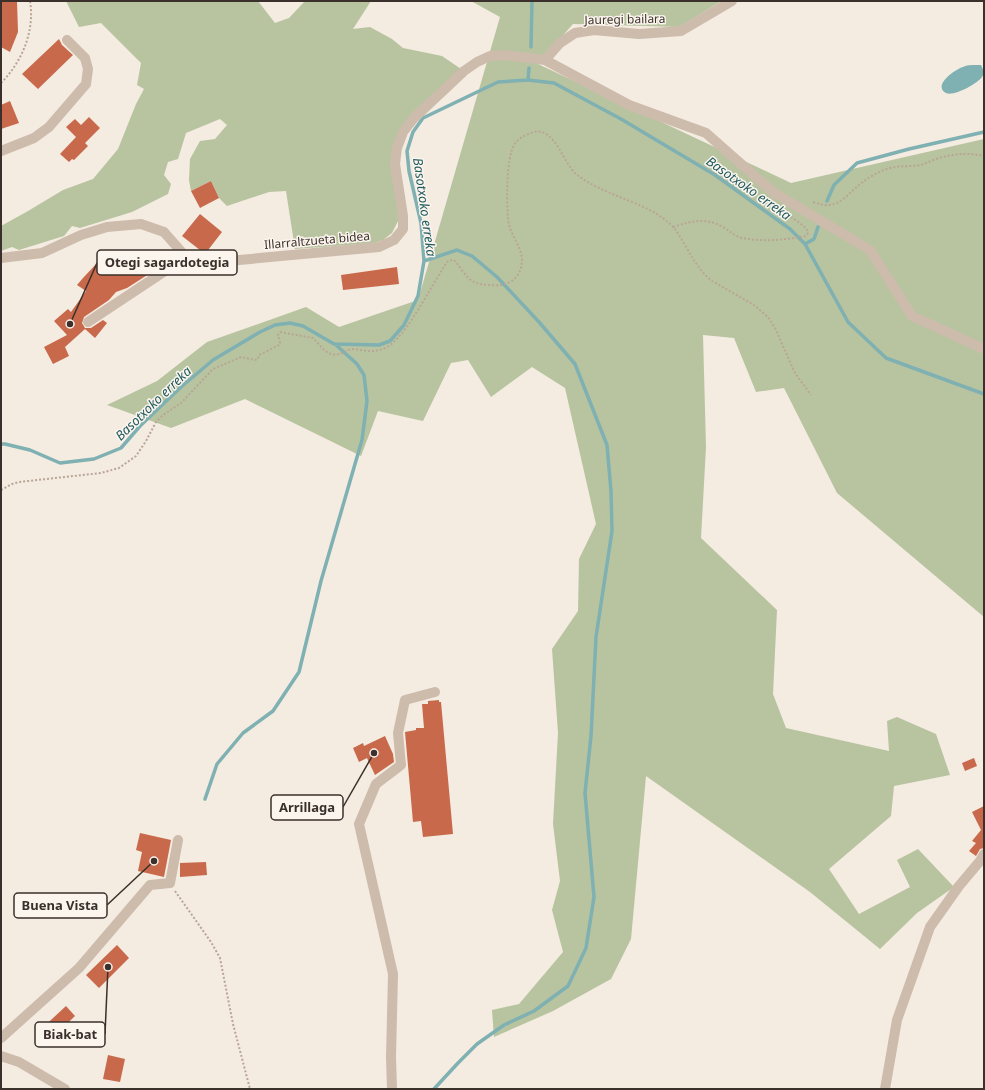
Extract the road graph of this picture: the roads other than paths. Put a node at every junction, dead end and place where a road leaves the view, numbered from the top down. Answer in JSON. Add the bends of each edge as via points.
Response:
{"nodes":[{"id":1,"x":732,"y":1,"type":"edge"},
{"id":2,"x":67,"y":40,"type":"dead end"},
{"id":3,"x":545,"y":60,"type":"junction"},
{"id":4,"x":1,"y":151,"type":"edge"},
{"id":5,"x":186,"y":257,"type":"junction"},
{"id":6,"x":1,"y":258,"type":"edge"},
{"id":7,"x":88,"y":322,"type":"dead end"},
{"id":8,"x":984,"y":349,"type":"edge"},
{"id":9,"x":435,"y":692,"type":"dead end"},
{"id":10,"x":178,"y":840,"type":"dead end"},
{"id":11,"x":984,"y":854,"type":"edge"},
{"id":12,"x":1,"y":1038,"type":"edge"},
{"id":13,"x":1,"y":1056,"type":"edge"},
{"id":14,"x":65,"y":1089,"type":"edge"},
{"id":15,"x":392,"y":1089,"type":"edge"},
{"id":16,"x":885,"y":1089,"type":"edge"}],
"edges":[{"from":1,"to":3,"type":"street","name":"Jauregi bailara","via":[[681,31],[639,34],[594,30],[575,33],[560,43]]},
{"from":2,"to":4,"type":"street","via":[[85,58],[88,69],[86,84],[49,127],[34,138]]},
{"from":3,"to":5,"type":"street","name":"Illarraltzueta bidea","via":[[505,55],[490,56],[464,71],[414,118],[403,132],[397,148],[395,164],[403,229],[394,240],[379,247],[228,261],[202,262]]},
{"from":3,"to":8,"type":"street","via":[[629,106],[706,133],[773,192],[870,250],[912,316]]},
{"from":5,"to":6,"type":"street","via":[[164,232],[141,224],[107,227],[81,235],[42,253]]},
{"from":5,"to":7,"type":"street"},
{"from":9,"to":15,"type":"street","via":[[406,700],[398,732],[401,765],[376,784],[359,824],[393,974]]},
{"from":10,"to":12,"type":"street","via":[[170,883],[150,885],[79,968]]},
{"from":11,"to":16,"type":"street","via":[[930,927],[897,1020]]},
{"from":13,"to":14,"type":"street","via":[[19,1062]]}]}
